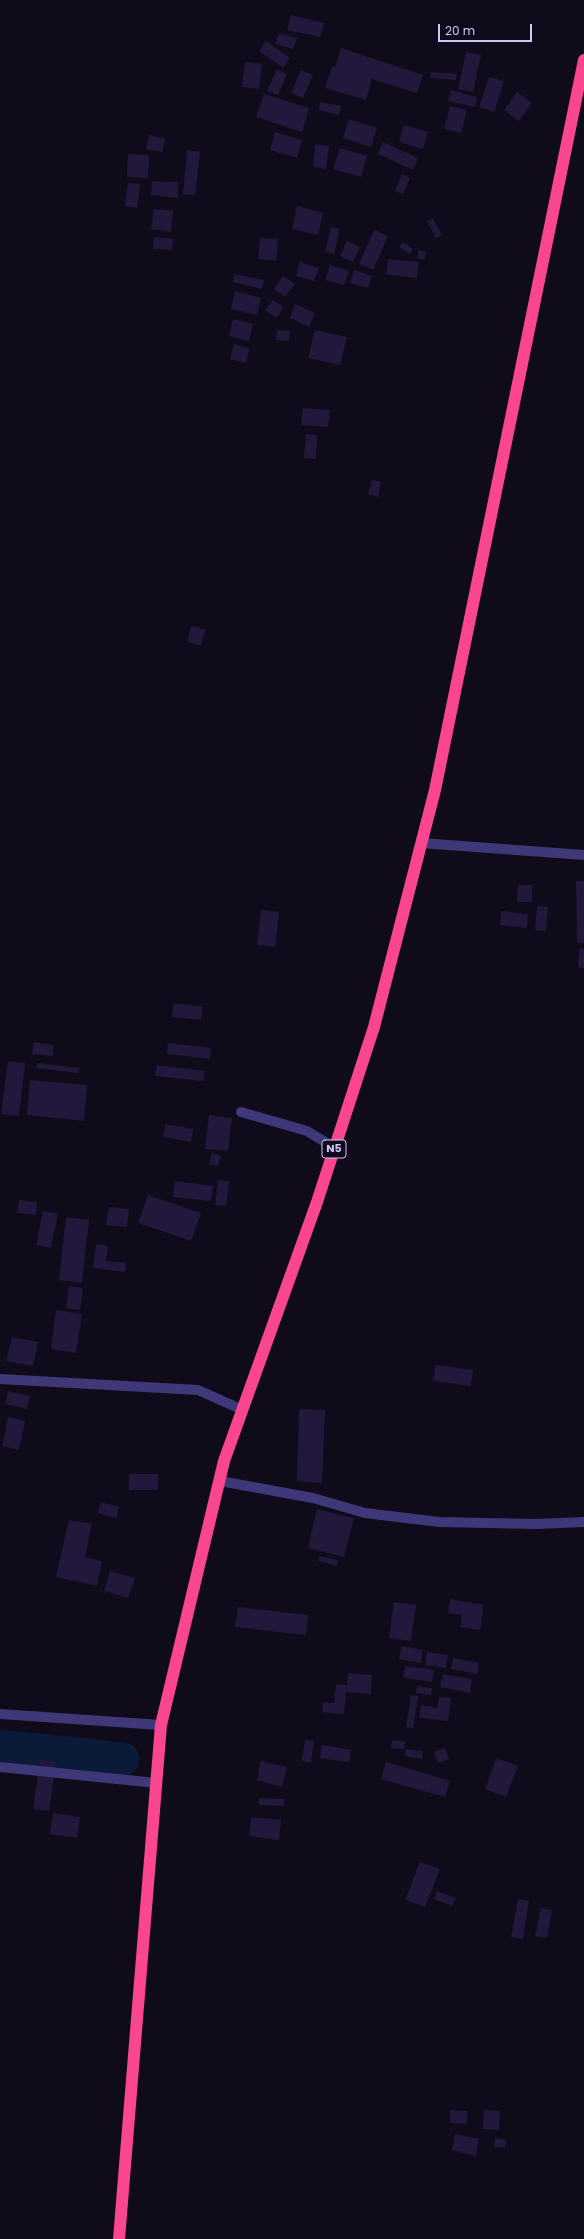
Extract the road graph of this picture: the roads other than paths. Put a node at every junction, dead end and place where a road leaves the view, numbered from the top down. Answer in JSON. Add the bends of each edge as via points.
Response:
{"nodes":[{"id":1,"x":584,"y":60,"type":"edge"},
{"id":2,"x":421,"y":843,"type":"junction"},
{"id":3,"x":584,"y":855,"type":"edge"},
{"id":4,"x":242,"y":1112,"type":"dead end"},
{"id":5,"x":334,"y":1148,"type":"junction"},
{"id":6,"x":0,"y":1379,"type":"edge"},
{"id":7,"x":242,"y":1410,"type":"junction"},
{"id":8,"x":220,"y":1481,"type":"junction"},
{"id":9,"x":584,"y":1522,"type":"edge"},
{"id":10,"x":0,"y":1714,"type":"edge"},
{"id":11,"x":161,"y":1725,"type":"junction"},
{"id":12,"x":0,"y":1767,"type":"edge"},
{"id":13,"x":156,"y":1783,"type":"junction"},
{"id":14,"x":119,"y":2239,"type":"edge"}],
"edges":[{"from":1,"to":2,"type":"highway","number":"N5","via":[[435,790]]},
{"from":2,"to":3,"type":"street"},
{"from":2,"to":5,"type":"highway","number":"N5","via":[[374,1027]]},
{"from":4,"to":5,"type":"street","via":[[306,1131]]},
{"from":5,"to":7,"type":"highway","number":"N5"},
{"from":6,"to":7,"type":"street","via":[[198,1390]]},
{"from":7,"to":8,"type":"highway","number":"N5","via":[[224,1461]]},
{"from":8,"to":9,"type":"street","via":[[314,1498],[365,1513],[439,1522]]},
{"from":8,"to":11,"type":"highway","number":"N5"},
{"from":10,"to":11,"type":"street"},
{"from":11,"to":13,"type":"highway","number":"N5"},
{"from":12,"to":13,"type":"street"},
{"from":13,"to":14,"type":"highway","number":"N5"}]}
